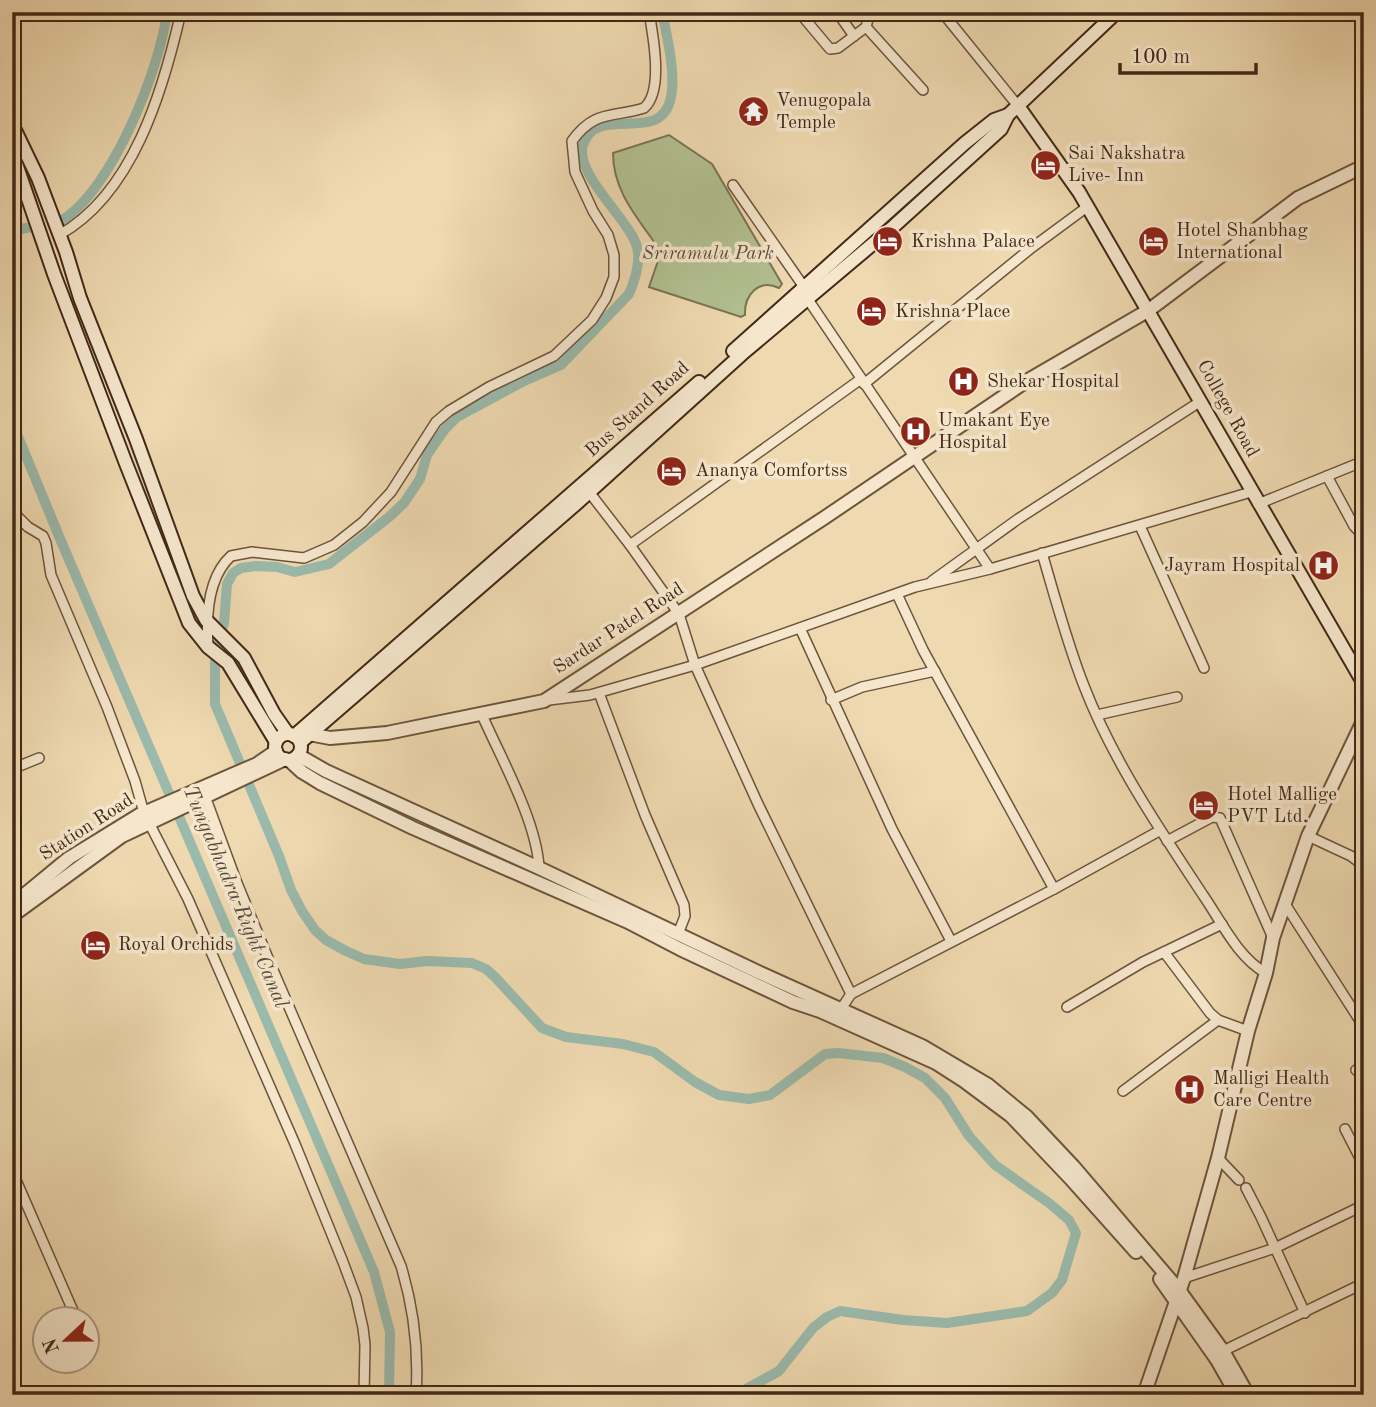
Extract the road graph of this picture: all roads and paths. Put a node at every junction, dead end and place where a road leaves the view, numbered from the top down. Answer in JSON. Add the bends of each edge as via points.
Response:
{"nodes":[{"id":1,"x":181,"y":12,"type":"edge"},
{"id":2,"x":649,"y":12,"type":"edge"},
{"id":3,"x":799,"y":12,"type":"edge"},
{"id":4,"x":836,"y":12,"type":"edge"},
{"id":5,"x":865,"y":12,"type":"edge"},
{"id":6,"x":942,"y":12,"type":"edge"},
{"id":7,"x":1117,"y":12,"type":"edge"},
{"id":8,"x":866,"y":27,"type":"junction"},
{"id":9,"x":854,"y":36,"type":"junction"},
{"id":10,"x":923,"y":90,"type":"dead end"},
{"id":11,"x":1013,"y":111,"type":"junction"},
{"id":12,"x":12,"y":124,"type":"edge"},
{"id":13,"x":12,"y":152,"type":"edge"},
{"id":14,"x":1364,"y":166,"type":"edge"},
{"id":15,"x":733,"y":185,"type":"dead end"},
{"id":16,"x":1087,"y":207,"type":"junction"},
{"id":17,"x":59,"y":235,"type":"junction"},
{"id":18,"x":806,"y":293,"type":"junction"},
{"id":19,"x":1149,"y":310,"type":"junction"},
{"id":20,"x":863,"y":382,"type":"junction"},
{"id":21,"x":1201,"y":401,"type":"junction"},
{"id":22,"x":913,"y":458,"type":"junction"},
{"id":23,"x":1364,"y":461,"type":"edge"},
{"id":24,"x":1327,"y":476,"type":"junction"},
{"id":25,"x":586,"y":488,"type":"junction"},
{"id":26,"x":1255,"y":498,"type":"junction"},
{"id":27,"x":12,"y":511,"type":"edge"},
{"id":28,"x":1140,"y":526,"type":"junction"},
{"id":29,"x":1364,"y":537,"type":"edge"},
{"id":30,"x":631,"y":545,"type":"junction"},
{"id":31,"x":976,"y":549,"type":"junction"},
{"id":32,"x":1042,"y":553,"type":"junction"},
{"id":33,"x":990,"y":569,"type":"junction"},
{"id":34,"x":929,"y":583,"type":"junction"},
{"id":35,"x":897,"y":594,"type":"junction"},
{"id":36,"x":678,"y":614,"type":"junction"},
{"id":37,"x":210,"y":623,"type":"junction"},
{"id":38,"x":800,"y":628,"type":"junction"},
{"id":39,"x":210,"y":648,"type":"junction"},
{"id":40,"x":695,"y":665,"type":"junction"},
{"id":41,"x":1358,"y":665,"type":"edge"},
{"id":42,"x":1204,"y":668,"type":"dead end"},
{"id":43,"x":935,"y":671,"type":"junction"},
{"id":44,"x":1364,"y":684,"type":"edge"},
{"id":45,"x":599,"y":693,"type":"junction"},
{"id":46,"x":1177,"y":696,"type":"dead end"},
{"id":47,"x":831,"y":700,"type":"junction"},
{"id":48,"x":544,"y":701,"type":"junction"},
{"id":49,"x":482,"y":715,"type":"junction"},
{"id":50,"x":1097,"y":715,"type":"junction"},
{"id":51,"x":1364,"y":719,"type":"edge"},
{"id":52,"x":298,"y":736,"type":"junction"},
{"id":53,"x":285,"y":754,"type":"junction"},
{"id":54,"x":39,"y":758,"type":"dead end"},
{"id":55,"x":12,"y":769,"type":"edge"},
{"id":56,"x":198,"y":796,"type":"junction"},
{"id":57,"x":149,"y":817,"type":"junction"},
{"id":58,"x":1160,"y":831,"type":"junction"},
{"id":59,"x":1308,"y":836,"type":"junction"},
{"id":60,"x":1167,"y":841,"type":"junction"},
{"id":61,"x":1364,"y":866,"type":"edge"},
{"id":62,"x":539,"y":868,"type":"junction"},
{"id":63,"x":1054,"y":889,"type":"junction"},
{"id":64,"x":1285,"y":904,"type":"junction"},
{"id":65,"x":12,"y":905,"type":"edge"},
{"id":66,"x":12,"y":916,"type":"edge"},
{"id":67,"x":1222,"y":924,"type":"junction"},
{"id":68,"x":678,"y":934,"type":"junction"},
{"id":69,"x":1273,"y":938,"type":"junction"},
{"id":70,"x":951,"y":941,"type":"junction"},
{"id":71,"x":1164,"y":952,"type":"junction"},
{"id":72,"x":1266,"y":973,"type":"junction"},
{"id":73,"x":851,"y":994,"type":"junction"},
{"id":74,"x":1067,"y":1007,"type":"dead end"},
{"id":75,"x":841,"y":1009,"type":"junction"},
{"id":76,"x":1218,"y":1020,"type":"junction"},
{"id":77,"x":1364,"y":1027,"type":"edge"},
{"id":78,"x":1248,"y":1031,"type":"junction"},
{"id":79,"x":1123,"y":1091,"type":"dead end"},
{"id":80,"x":1345,"y":1129,"type":"dead end"},
{"id":81,"x":1217,"y":1158,"type":"junction"},
{"id":82,"x":1364,"y":1166,"type":"edge"},
{"id":83,"x":12,"y":1171,"type":"edge"},
{"id":84,"x":1364,"y":1205,"type":"edge"},
{"id":85,"x":1275,"y":1248,"type":"junction"},
{"id":86,"x":1364,"y":1283,"type":"edge"},
{"id":87,"x":1180,"y":1290,"type":"junction"},
{"id":88,"x":71,"y":1306,"type":"edge"},
{"id":89,"x":1305,"y":1313,"type":"junction"},
{"id":90,"x":1223,"y":1351,"type":"junction"},
{"id":91,"x":364,"y":1395,"type":"edge"},
{"id":92,"x":416,"y":1395,"type":"edge"},
{"id":93,"x":1144,"y":1395,"type":"edge"},
{"id":94,"x":1237,"y":1395,"type":"edge"},
{"id":95,"x":1248,"y":1395,"type":"edge"}],
"edges":[{"from":1,"to":17,"type":"street","via":[[152,110],[132,155],[87,217]]},
{"from":2,"to":37,"type":"street","via":[[655,65],[653,97],[644,108],[615,112],[589,124],[572,141],[575,172],[608,234],[615,262],[606,298],[592,320],[554,356],[489,387],[436,422],[391,492],[334,545],[304,558],[252,552],[231,556],[218,573]]},
{"from":3,"to":9,"type":"street","via":[[830,49]]},
{"from":4,"to":9,"type":"street"},
{"from":5,"to":8,"type":"street"},
{"from":6,"to":11,"type":"street"},
{"from":7,"to":11,"type":"street","name":"Bus Stand Road"},
{"from":8,"to":9,"type":"street"},
{"from":8,"to":10,"type":"street"},
{"from":11,"to":16,"type":"street","name":"College Road","via":[[1053,154]]},
{"from":11,"to":18,"type":"street","name":"Bus Stand Road","via":[[965,143]]},
{"from":12,"to":17,"type":"street"},
{"from":13,"to":39,"type":"street","via":[[124,461],[189,622]]},
{"from":14,"to":19,"type":"street","name":"Sardar Patel Road","via":[[1298,198]]},
{"from":15,"to":18,"type":"street"},
{"from":16,"to":19,"type":"street","name":"College Road"},
{"from":16,"to":20,"type":"street"},
{"from":17,"to":37,"type":"street","via":[[193,596]]},
{"from":18,"to":20,"type":"street"},
{"from":18,"to":25,"type":"street","name":"Bus Stand Road"},
{"from":19,"to":21,"type":"street","name":"College Road"},
{"from":19,"to":22,"type":"street","name":"Sardar Patel Road","via":[[1025,382]]},
{"from":20,"to":22,"type":"street"},
{"from":20,"to":30,"type":"street"},
{"from":21,"to":26,"type":"street","name":"College Road"},
{"from":21,"to":31,"type":"street"},
{"from":22,"to":31,"type":"street"},
{"from":22,"to":36,"type":"street","name":"Sardar Patel Road"},
{"from":23,"to":24,"type":"street"},
{"from":24,"to":26,"type":"street"},
{"from":24,"to":29,"type":"street"},
{"from":25,"to":30,"type":"street"},
{"from":25,"to":52,"type":"street","name":"Bus Stand Road","via":[[474,576]]},
{"from":26,"to":28,"type":"street"},
{"from":26,"to":41,"type":"street","name":"College Road"},
{"from":27,"to":57,"type":"street","via":[[43,536],[51,575]]},
{"from":28,"to":32,"type":"street"},
{"from":28,"to":42,"type":"street"},
{"from":30,"to":36,"type":"street"},
{"from":31,"to":33,"type":"street"},
{"from":31,"to":34,"type":"street"},
{"from":32,"to":33,"type":"street"},
{"from":32,"to":50,"type":"street"},
{"from":33,"to":34,"type":"street"},
{"from":34,"to":35,"type":"street"},
{"from":35,"to":38,"type":"street"},
{"from":35,"to":43,"type":"street"},
{"from":36,"to":40,"type":"street"},
{"from":36,"to":48,"type":"street","name":"Sardar Patel Road"},
{"from":37,"to":39,"type":"street"},
{"from":37,"to":52,"type":"street","via":[[241,654]]},
{"from":38,"to":40,"type":"street"},
{"from":38,"to":47,"type":"street"},
{"from":39,"to":53,"type":"street","via":[[228,663]]},
{"from":40,"to":45,"type":"street"},
{"from":40,"to":73,"type":"street"},
{"from":41,"to":44,"type":"street","name":"College Road"},
{"from":43,"to":47,"type":"street","via":[[862,687]]},
{"from":43,"to":63,"type":"street"},
{"from":45,"to":48,"type":"street"},
{"from":45,"to":68,"type":"street","via":[[684,905]]},
{"from":46,"to":50,"type":"street"},
{"from":47,"to":70,"type":"street"},
{"from":48,"to":49,"type":"street","name":"Sardar Patel Road"},
{"from":49,"to":52,"type":"street","name":"Sardar Patel Road","via":[[387,733]]},
{"from":49,"to":62,"type":"street","via":[[538,847]]},
{"from":50,"to":58,"type":"street"},
{"from":51,"to":59,"type":"street"},
{"from":52,"to":53,"type":"street"},
{"from":52,"to":53,"type":"street","name":"Bus Stand Road","via":[[281,736]]},
{"from":53,"to":56,"type":"street"},
{"from":53,"to":62,"type":"street"},
{"from":53,"to":87,"type":"street","via":[[320,783],[413,828],[936,1063],[992,1101],[1030,1136],[1166,1285]]},
{"from":54,"to":55,"type":"street"},
{"from":56,"to":57,"type":"street"},
{"from":56,"to":92,"type":"street","via":[[401,1266],[415,1318]]},
{"from":57,"to":65,"type":"street","name":"Station Road","via":[[69,858]]},
{"from":57,"to":66,"type":"street","name":"Station Road"},
{"from":57,"to":91,"type":"street","via":[[343,1262],[363,1328]]},
{"from":58,"to":60,"type":"street"},
{"from":58,"to":63,"type":"street"},
{"from":59,"to":61,"type":"street"},
{"from":59,"to":64,"type":"street"},
{"from":60,"to":67,"type":"street"},
{"from":60,"to":69,"type":"street","via":[[1212,817],[1220,818]]},
{"from":62,"to":68,"type":"street"},
{"from":63,"to":70,"type":"street"},
{"from":64,"to":69,"type":"street"},
{"from":64,"to":77,"type":"street"},
{"from":67,"to":71,"type":"street"},
{"from":67,"to":72,"type":"street","via":[[1253,966]]},
{"from":68,"to":75,"type":"street"},
{"from":69,"to":72,"type":"street"},
{"from":70,"to":73,"type":"street"},
{"from":71,"to":74,"type":"street"},
{"from":71,"to":76,"type":"street"},
{"from":72,"to":78,"type":"street"},
{"from":73,"to":75,"type":"street"},
{"from":75,"to":87,"type":"street","via":[[922,1046],[988,1084],[1073,1166]]},
{"from":76,"to":78,"type":"street"},
{"from":76,"to":79,"type":"street"},
{"from":78,"to":81,"type":"street"},
{"from":80,"to":82,"type":"street"},
{"from":81,"to":85,"type":"street","via":[[1242,1184]]},
{"from":81,"to":87,"type":"street"},
{"from":83,"to":88,"type":"street"},
{"from":84,"to":85,"type":"street"},
{"from":85,"to":87,"type":"street"},
{"from":85,"to":89,"type":"street"},
{"from":86,"to":89,"type":"street"},
{"from":87,"to":90,"type":"street"},
{"from":87,"to":93,"type":"street"},
{"from":87,"to":94,"type":"street"},
{"from":89,"to":90,"type":"street"},
{"from":90,"to":95,"type":"street"}]}
